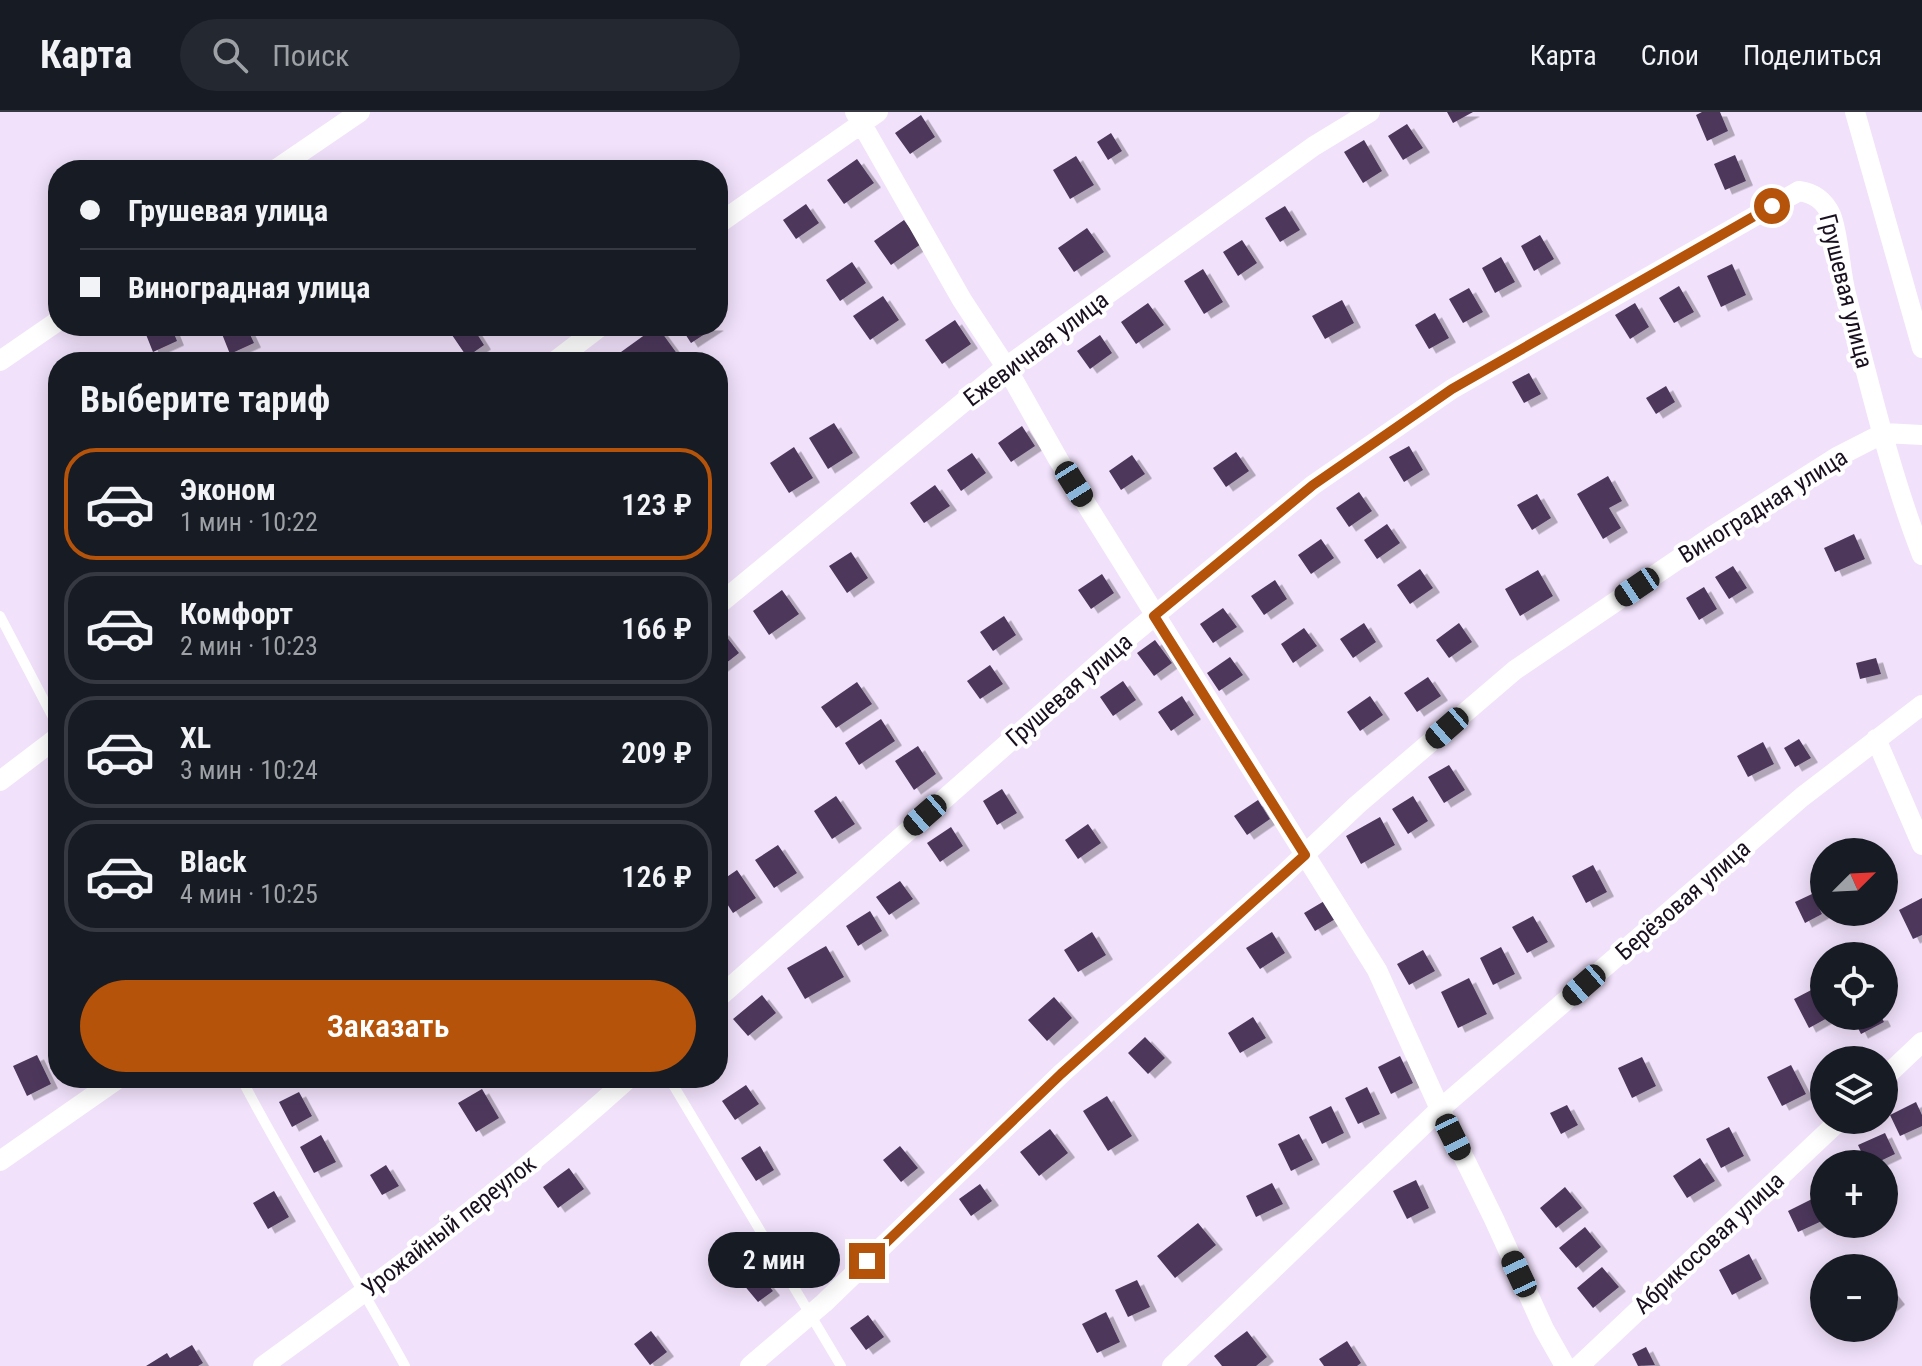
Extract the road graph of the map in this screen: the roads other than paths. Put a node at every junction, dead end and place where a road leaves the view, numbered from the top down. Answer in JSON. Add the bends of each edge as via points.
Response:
{"nodes":[{"id":1,"x":360,"y":112,"type":"edge"},
{"id":2,"x":1370,"y":112,"type":"edge"},
{"id":3,"x":1855,"y":112,"type":"edge"},
{"id":4,"x":865,"y":116,"type":"edge"},
{"id":5,"x":290,"y":160,"type":"edge"},
{"id":6,"x":728,"y":217,"type":"edge"},
{"id":7,"x":48,"y":328,"type":"edge"},
{"id":8,"x":588,"y":336,"type":"edge"},
{"id":9,"x":1922,"y":348,"type":"edge"},
{"id":10,"x":567,"y":352,"type":"edge"},
{"id":11,"x":0,"y":361,"type":"edge"},
{"id":12,"x":1006,"y":367,"type":"junction"},
{"id":13,"x":1884,"y":433,"type":"junction"},
{"id":14,"x":1922,"y":435,"type":"edge"},
{"id":15,"x":1922,"y":555,"type":"edge"},
{"id":16,"x":728,"y":598,"type":"edge"},
{"id":17,"x":0,"y":616,"type":"edge"},
{"id":18,"x":1154,"y":616,"type":"junction"},
{"id":19,"x":1922,"y":705,"type":"edge"},
{"id":20,"x":48,"y":708,"type":"edge"},
{"id":21,"x":1876,"y":739,"type":"junction"},
{"id":22,"x":48,"y":745,"type":"edge"},
{"id":23,"x":0,"y":781,"type":"edge"},
{"id":24,"x":1922,"y":845,"type":"edge"},
{"id":25,"x":1305,"y":855,"type":"junction"},
{"id":26,"x":728,"y":989,"type":"edge"},
{"id":27,"x":1922,"y":1042,"type":"edge"},
{"id":28,"x":1898,"y":1065,"type":"edge"},
{"id":29,"x":105,"y":1088,"type":"edge"},
{"id":30,"x":246,"y":1088,"type":"edge"},
{"id":31,"x":618,"y":1088,"type":"edge"},
{"id":32,"x":675,"y":1088,"type":"edge"},
{"id":33,"x":1440,"y":1109,"type":"junction"},
{"id":34,"x":1825,"y":1134,"type":"edge"},
{"id":35,"x":0,"y":1161,"type":"edge"},
{"id":36,"x":365,"y":1292,"type":"junction"},
{"id":37,"x":817,"y":1309,"type":"junction"},
{"id":38,"x":263,"y":1366,"type":"edge"},
{"id":39,"x":405,"y":1366,"type":"edge"},
{"id":40,"x":750,"y":1366,"type":"edge"},
{"id":41,"x":841,"y":1366,"type":"edge"},
{"id":42,"x":1172,"y":1366,"type":"edge"},
{"id":43,"x":1565,"y":1366,"type":"edge"},
{"id":44,"x":1579,"y":1366,"type":"edge"}],
"edges":[{"from":1,"to":5,"type":"street"},
{"from":2,"to":12,"type":"street","name":"Ежевичная улица","via":[[1314,146]]},
{"from":3,"to":9,"type":"street"},
{"from":4,"to":6,"type":"street"},
{"from":4,"to":12,"type":"street","via":[[962,300]]},
{"from":7,"to":11,"type":"street"},
{"from":8,"to":10,"type":"street"},
{"from":12,"to":16,"type":"street","name":"Ежевичная улица"},
{"from":12,"to":18,"type":"street"},
{"from":13,"to":14,"type":"street"},
{"from":13,"to":15,"type":"street","name":"Грушевая улица"},
{"from":13,"to":18,"type":"street","name":"Грушевая улица","via":[[1841,272],[1832,217],[1813,192],[1799,191],[1452,389],[1313,485]]},
{"from":13,"to":25,"type":"street","name":"Виноградная улица","via":[[1711,537],[1515,670]]},
{"from":17,"to":20,"type":"lane"},
{"from":18,"to":25,"type":"street"},
{"from":18,"to":26,"type":"street","name":"Грушевая улица"},
{"from":19,"to":21,"type":"street","name":"Берёзовая улица"},
{"from":21,"to":24,"type":"street"},
{"from":21,"to":33,"type":"street","name":"Берёзовая улица"},
{"from":22,"to":23,"type":"street"},
{"from":25,"to":33,"type":"street","via":[[1377,970]]},
{"from":25,"to":37,"type":"street","name":"Виноградная улица","via":[[1061,1074]]},
{"from":27,"to":28,"type":"street"},
{"from":29,"to":35,"type":"street"},
{"from":30,"to":36,"type":"lane"},
{"from":31,"to":36,"type":"street","name":"Урожайный переулок"},
{"from":32,"to":37,"type":"lane"},
{"from":33,"to":42,"type":"street","name":"Берёзовая улица"},
{"from":33,"to":43,"type":"street"},
{"from":34,"to":44,"type":"street","name":"Абрикосовая улица"},
{"from":36,"to":38,"type":"street","name":"Урожайный переулок"},
{"from":36,"to":39,"type":"lane"},
{"from":37,"to":40,"type":"street","name":"Виноградная улица"},
{"from":37,"to":41,"type":"lane"}]}
